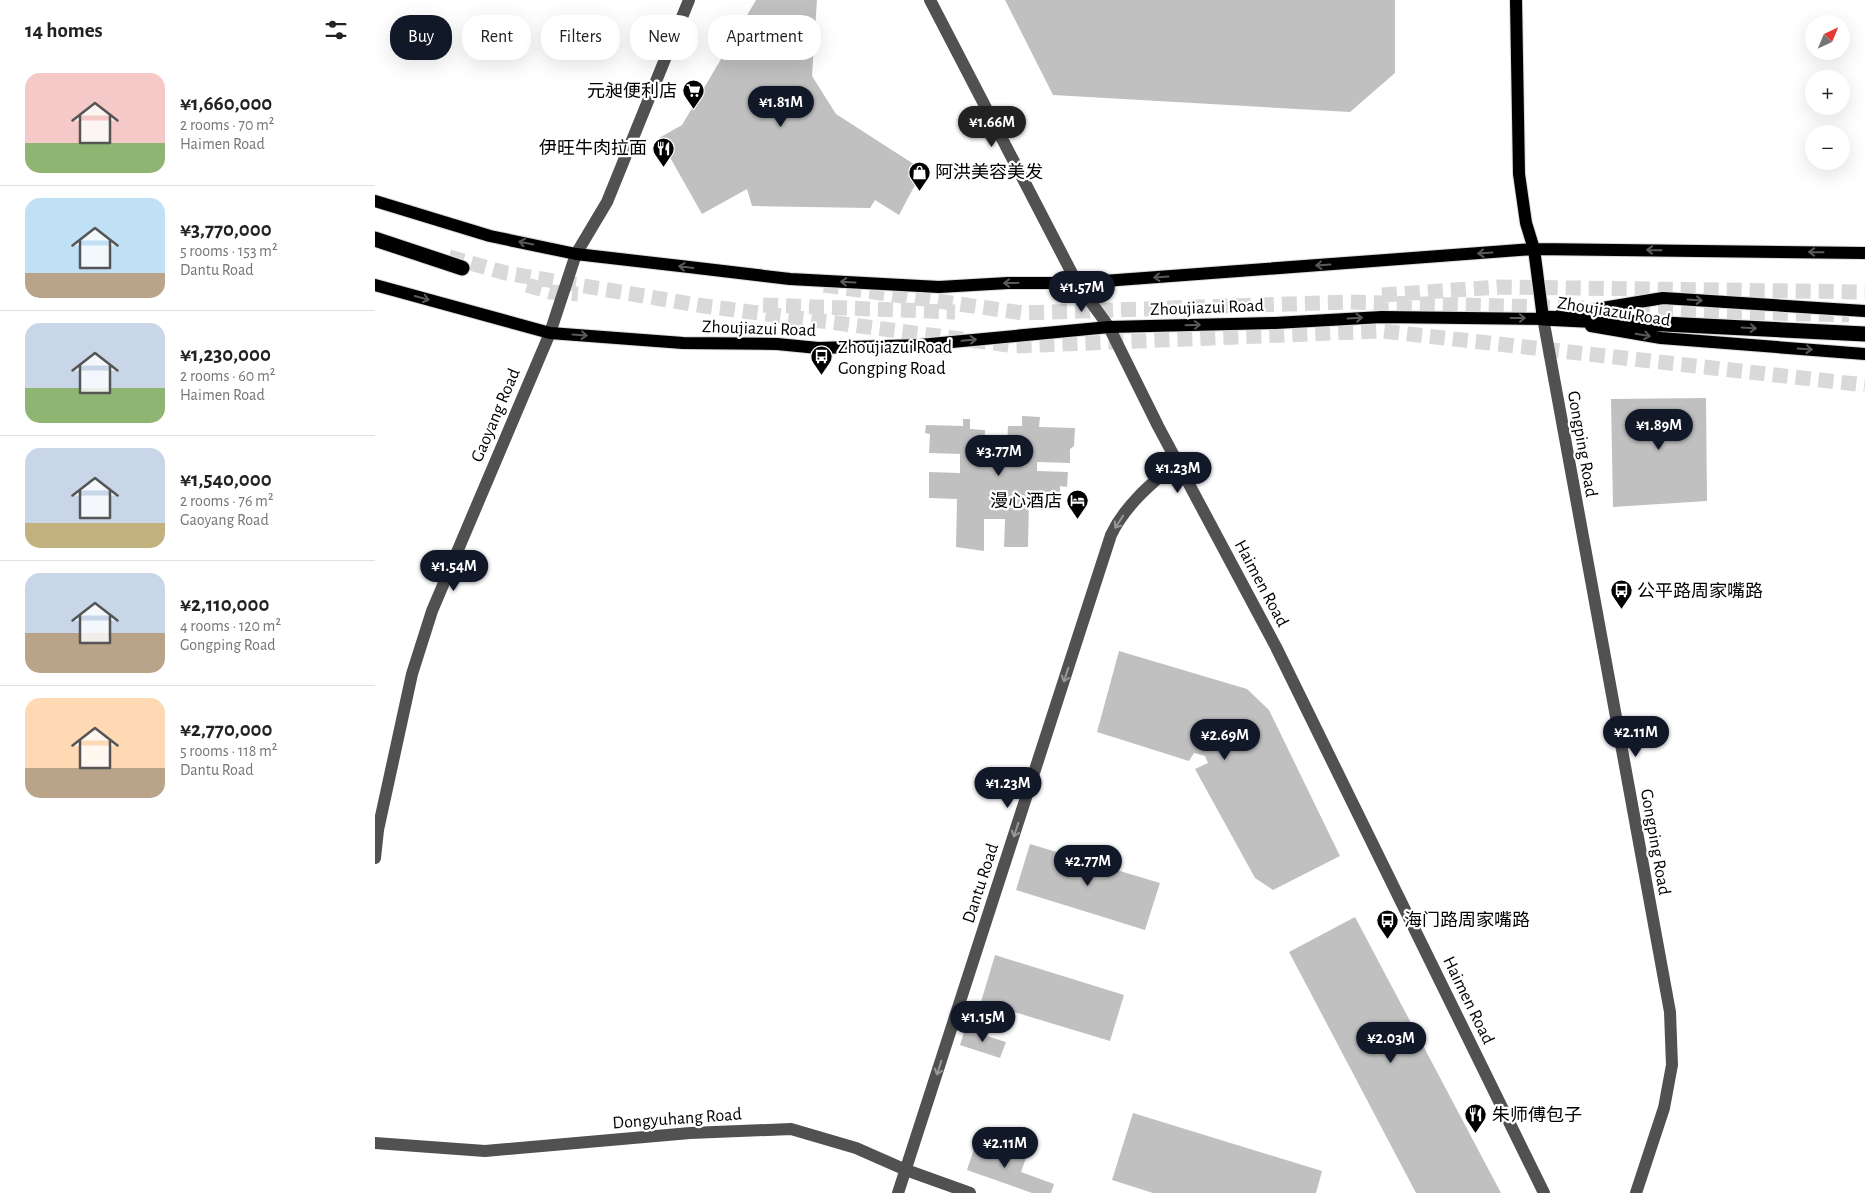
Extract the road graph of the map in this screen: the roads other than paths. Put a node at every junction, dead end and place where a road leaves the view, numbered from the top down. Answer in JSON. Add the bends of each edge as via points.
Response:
{"nodes":[{"id":1,"x":689,"y":0,"type":"edge"},
{"id":2,"x":930,"y":0,"type":"edge"},
{"id":3,"x":1516,"y":0,"type":"edge"},
{"id":4,"x":375,"y":201,"type":"edge"},
{"id":5,"x":375,"y":239,"type":"edge"},
{"id":6,"x":1534,"y":249,"type":"junction"},
{"id":7,"x":1865,"y":253,"type":"edge"},
{"id":8,"x":575,"y":254,"type":"junction"},
{"id":9,"x":462,"y":268,"type":"tunnel mouth"},
{"id":10,"x":1077,"y":283,"type":"junction"},
{"id":11,"x":375,"y":285,"type":"edge"},
{"id":12,"x":1865,"y":311,"type":"edge"},
{"id":13,"x":1543,"y":318,"type":"junction"},
{"id":14,"x":1109,"y":327,"type":"junction"},
{"id":15,"x":550,"y":333,"type":"junction"},
{"id":16,"x":1865,"y":334,"type":"edge"},
{"id":17,"x":1865,"y":354,"type":"edge"},
{"id":18,"x":1177,"y":462,"type":"junction"},
{"id":19,"x":375,"y":858,"type":"edge"},
{"id":20,"x":375,"y":1143,"type":"edge"},
{"id":21,"x":905,"y":1170,"type":"junction"},
{"id":22,"x":899,"y":1193,"type":"edge"},
{"id":23,"x":970,"y":1193,"type":"edge"},
{"id":24,"x":1544,"y":1193,"type":"edge"},
{"id":25,"x":1636,"y":1193,"type":"edge"}],
"edges":[{"from":1,"to":8,"type":"street","name":"Gaoyang Road","via":[[607,202]]},
{"from":2,"to":10,"type":"street","name":"Haimen Road"},
{"from":3,"to":6,"type":"main road","via":[[1519,174],[1526,223]]},
{"from":8,"to":4,"type":"main road","name":"Zhoujiazui Road","one_way":true,"via":[[490,236]]},
{"from":5,"to":9,"type":"highway"},
{"from":7,"to":6,"type":"main road","name":"Zhoujiazui Road","one_way":true},
{"from":6,"to":10,"type":"main road","name":"Zhoujiazui Road","one_way":true},
{"from":6,"to":13,"type":"main road"},
{"from":10,"to":8,"type":"main road","name":"Zhoujiazui Road","one_way":true,"via":[[939,287],[791,279]]},
{"from":8,"to":15,"type":"street","name":"Gaoyang Road"},
{"from":10,"to":14,"type":"street","name":"Haimen Road"},
{"from":11,"to":15,"type":"main road","name":"Zhoujiazui Road","one_way":true},
{"from":13,"to":12,"type":"main road","one_way":true,"via":[[1663,298]]},
{"from":14,"to":13,"type":"main road","name":"Zhoujiazui Road","one_way":true,"via":[[1382,317]]},
{"from":13,"to":16,"type":"highway","one_way":true},
{"from":13,"to":17,"type":"main road","name":"Zhoujiazui Road","one_way":true,"via":[[1661,338]]},
{"from":13,"to":25,"type":"street","name":"Gongping Road","via":[[1670,1012],[1672,1065],[1666,1100]]},
{"from":15,"to":14,"type":"main road","name":"Zhoujiazui Road","one_way":true,"via":[[683,343],[818,348],[920,345]]},
{"from":14,"to":18,"type":"street","name":"Haimen Road"},
{"from":15,"to":19,"type":"street","name":"Gaoyang Road","via":[[432,611],[412,674],[378,830]]},
{"from":18,"to":21,"type":"street","name":"Dantu Road","one_way":true,"via":[[1131,506],[1111,536]]},
{"from":18,"to":24,"type":"street","name":"Haimen Road","via":[[1276,647]]},
{"from":20,"to":21,"type":"street","name":"Dongyuhang Road","via":[[485,1151],[690,1133],[791,1130],[856,1148]]},
{"from":21,"to":22,"type":"street","name":"Dantu Road"},
{"from":21,"to":23,"type":"street","name":"Dongyuhang Road"}]}
